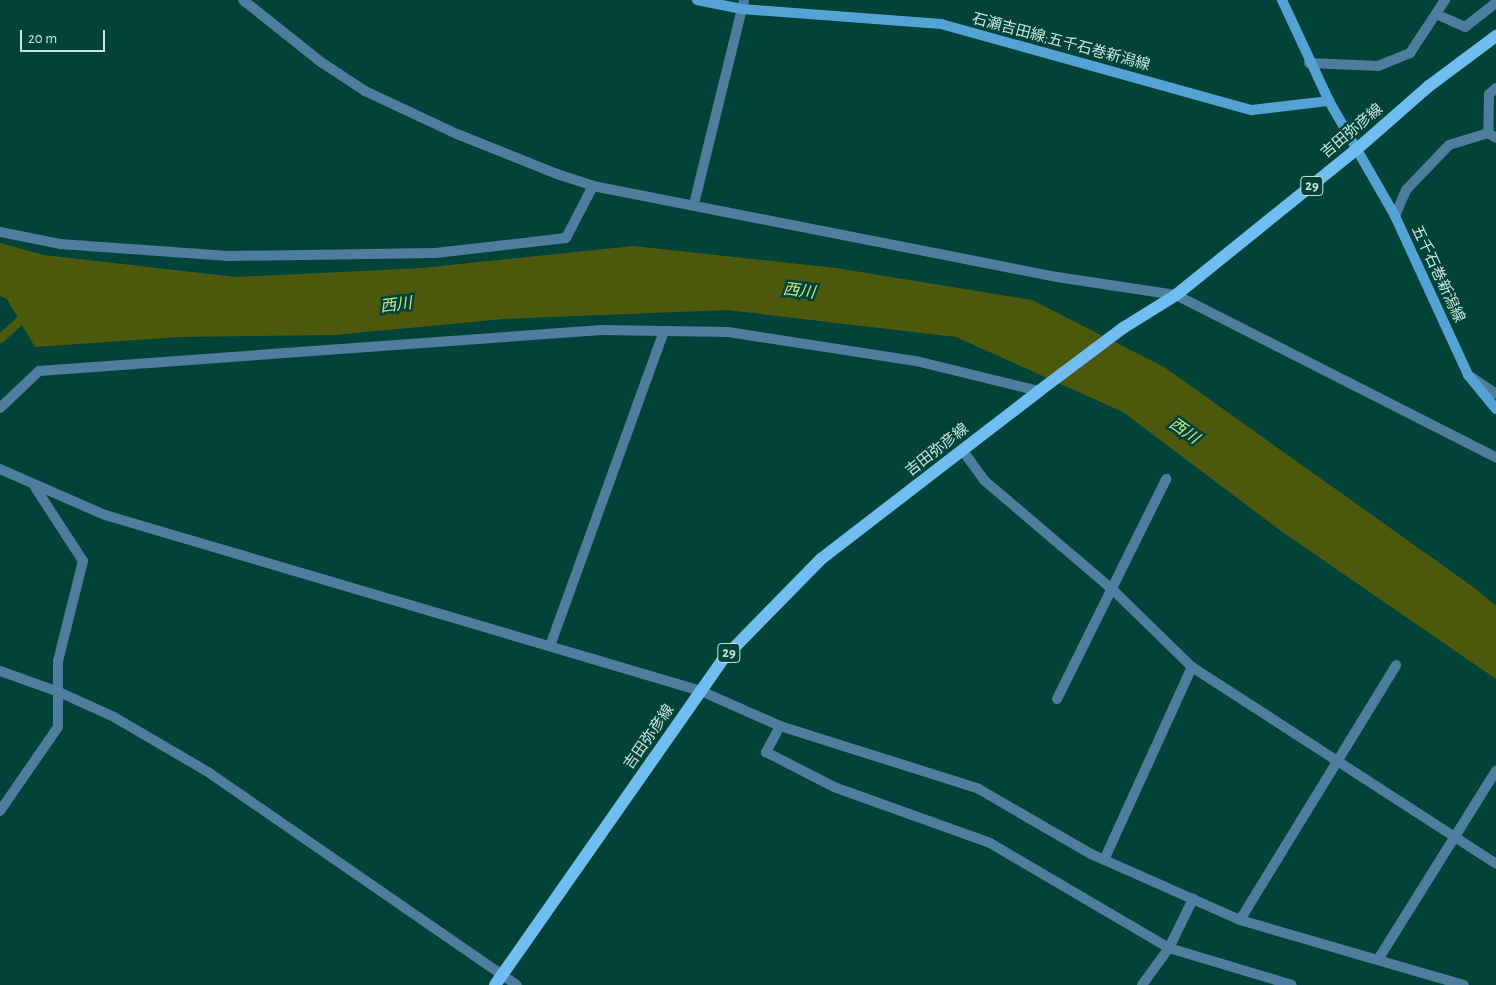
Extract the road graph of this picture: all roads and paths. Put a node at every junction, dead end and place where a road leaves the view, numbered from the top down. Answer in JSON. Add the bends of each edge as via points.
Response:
{"nodes":[{"id":1,"x":243,"y":0,"type":"edge"},
{"id":2,"x":697,"y":0,"type":"edge"},
{"id":3,"x":1282,"y":0,"type":"edge"},
{"id":4,"x":1445,"y":0,"type":"edge"},
{"id":5,"x":1496,"y":3,"type":"edge"},
{"id":6,"x":743,"y":4,"type":"edge"},
{"id":7,"x":1436,"y":14,"type":"junction"},
{"id":8,"x":1496,"y":36,"type":"edge"},
{"id":9,"x":1309,"y":63,"type":"junction"},
{"id":10,"x":1496,"y":88,"type":"edge"},
{"id":11,"x":1329,"y":100,"type":"junction"},
{"id":12,"x":1492,"y":135,"type":"edge"},
{"id":13,"x":1357,"y":149,"type":"junction"},
{"id":14,"x":593,"y":186,"type":"junction"},
{"id":15,"x":694,"y":204,"type":"junction"},
{"id":16,"x":1395,"y":216,"type":"junction"},
{"id":17,"x":0,"y":232,"type":"edge"},
{"id":18,"x":1176,"y":295,"type":"junction"},
{"id":19,"x":664,"y":331,"type":"junction"},
{"id":20,"x":1468,"y":375,"type":"junction"},
{"id":21,"x":1039,"y":391,"type":"junction"},
{"id":22,"x":1496,"y":394,"type":"edge"},
{"id":23,"x":0,"y":408,"type":"edge"},
{"id":24,"x":1496,"y":409,"type":"edge"},
{"id":25,"x":963,"y":451,"type":"junction"},
{"id":26,"x":1496,"y":457,"type":"edge"},
{"id":27,"x":0,"y":469,"type":"edge"},
{"id":28,"x":1166,"y":479,"type":"dead end"},
{"id":29,"x":35,"y":487,"type":"junction"},
{"id":30,"x":1112,"y":589,"type":"junction"},
{"id":31,"x":550,"y":646,"type":"junction"},
{"id":32,"x":1396,"y":665,"type":"dead end"},
{"id":33,"x":1192,"y":667,"type":"junction"},
{"id":34,"x":0,"y":671,"type":"edge"},
{"id":35,"x":701,"y":691,"type":"junction"},
{"id":36,"x":59,"y":692,"type":"junction"},
{"id":37,"x":1057,"y":699,"type":"dead end"},
{"id":38,"x":780,"y":726,"type":"junction"},
{"id":39,"x":1336,"y":761,"type":"junction"},
{"id":40,"x":1496,"y":771,"type":"edge"},
{"id":41,"x":0,"y":811,"type":"edge"},
{"id":42,"x":1454,"y":838,"type":"junction"},
{"id":43,"x":1104,"y":860,"type":"junction"},
{"id":44,"x":1496,"y":864,"type":"edge"},
{"id":45,"x":1193,"y":899,"type":"junction"},
{"id":46,"x":1240,"y":920,"type":"junction"},
{"id":47,"x":1169,"y":948,"type":"junction"},
{"id":48,"x":1379,"y":958,"type":"junction"},
{"id":49,"x":499,"y":980,"type":"edge"},
{"id":50,"x":517,"y":985,"type":"edge"},
{"id":51,"x":1142,"y":985,"type":"edge"},
{"id":52,"x":1292,"y":985,"type":"edge"},
{"id":53,"x":1464,"y":985,"type":"edge"}],
"edges":[{"from":1,"to":14,"type":"street","via":[[321,62],[365,91],[457,134]]},
{"from":2,"to":6,"type":"main road","name":"石瀬吉田線;五千石巻新潟線"},
{"from":3,"to":9,"type":"main road"},
{"from":4,"to":7,"type":"street"},
{"from":5,"to":7,"type":"street","via":[[1465,27]]},
{"from":6,"to":11,"type":"main road","name":"石瀬吉田線;五千石巻新潟線","via":[[942,24],[1252,110]]},
{"from":6,"to":15,"type":"street"},
{"from":7,"to":9,"type":"street","via":[[1410,53],[1378,66]]},
{"from":8,"to":13,"type":"main road","name":"吉田弥彦線","number":"29","via":[[1429,86]]},
{"from":9,"to":11,"type":"main road"},
{"from":10,"to":12,"type":"street","via":[[1489,94]]},
{"from":11,"to":13,"type":"main road"},
{"from":12,"to":16,"type":"street","via":[[1449,145],[1406,190]]},
{"from":13,"to":16,"type":"main road","name":"五千石巻新潟線"},
{"from":13,"to":18,"type":"main road","name":"吉田弥彦線","number":"29"},
{"from":14,"to":15,"type":"street"},
{"from":14,"to":17,"type":"street","via":[[566,238],[436,253],[229,256],[60,244]]},
{"from":15,"to":18,"type":"street","via":[[1057,277]]},
{"from":16,"to":20,"type":"main road","name":"五千石巻新潟線"},
{"from":18,"to":21,"type":"main road","name":"吉田弥彦線","number":"29","via":[[1123,328]]},
{"from":18,"to":26,"type":"street"},
{"from":19,"to":21,"type":"street","via":[[728,332],[907,359]]},
{"from":19,"to":23,"type":"street","via":[[602,330],[39,371]]},
{"from":19,"to":31,"type":"street"},
{"from":20,"to":22,"type":"street"},
{"from":20,"to":24,"type":"main road","name":"五千石巻新潟線"},
{"from":21,"to":25,"type":"main road","name":"吉田弥彦線","number":"29"},
{"from":25,"to":30,"type":"street","via":[[985,481]]},
{"from":25,"to":35,"type":"main road","name":"吉田弥彦線","number":"29","via":[[821,559],[724,658]]},
{"from":27,"to":29,"type":"street"},
{"from":28,"to":30,"type":"street"},
{"from":29,"to":31,"type":"street","via":[[105,515]]},
{"from":29,"to":36,"type":"street","via":[[83,561],[58,661]]},
{"from":30,"to":33,"type":"street"},
{"from":30,"to":37,"type":"street"},
{"from":31,"to":35,"type":"street"},
{"from":32,"to":39,"type":"street"},
{"from":33,"to":39,"type":"street"},
{"from":33,"to":43,"type":"street"},
{"from":34,"to":36,"type":"street"},
{"from":35,"to":38,"type":"street"},
{"from":35,"to":49,"type":"main road","name":"吉田弥彦線","number":"29"},
{"from":36,"to":41,"type":"street","via":[[58,727]]},
{"from":36,"to":49,"type":"street","via":[[114,717],[208,772]]},
{"from":38,"to":43,"type":"street","via":[[977,788]]},
{"from":38,"to":47,"type":"street","via":[[766,752],[834,787],[990,844]]},
{"from":39,"to":42,"type":"street"},
{"from":39,"to":46,"type":"street"},
{"from":40,"to":42,"type":"street"},
{"from":42,"to":44,"type":"street"},
{"from":42,"to":48,"type":"street"},
{"from":43,"to":45,"type":"street"},
{"from":45,"to":46,"type":"street"},
{"from":45,"to":47,"type":"street"},
{"from":46,"to":48,"type":"street"},
{"from":47,"to":51,"type":"street"},
{"from":47,"to":52,"type":"street"},
{"from":48,"to":53,"type":"street"},
{"from":49,"to":50,"type":"street"}]}
